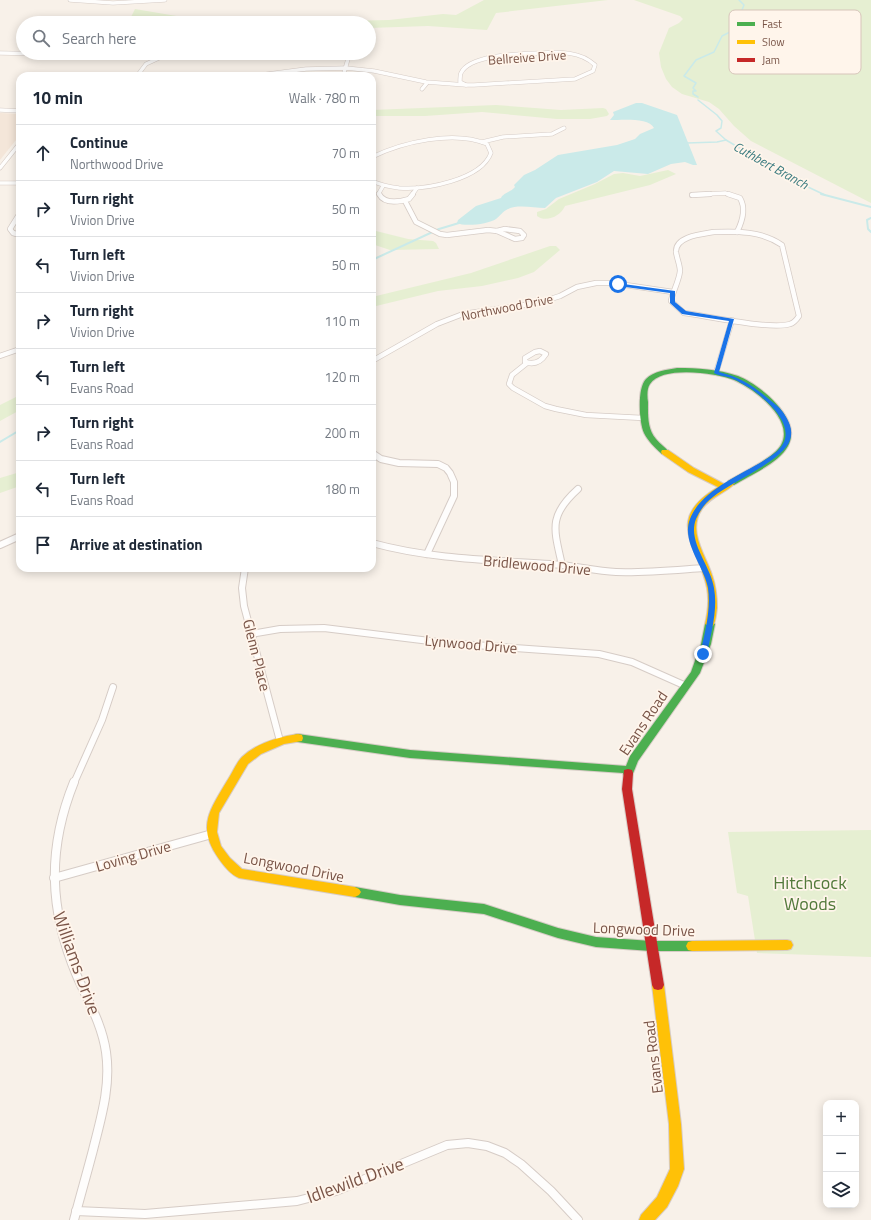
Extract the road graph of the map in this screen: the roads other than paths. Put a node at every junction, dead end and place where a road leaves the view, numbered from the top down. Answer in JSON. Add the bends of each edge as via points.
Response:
{"nodes":[{"id":1,"x":70,"y":0,"type":"edge"},
{"id":2,"x":164,"y":0,"type":"edge"},
{"id":3,"x":85,"y":1,"type":"edge"},
{"id":4,"x":0,"y":53,"type":"edge"},
{"id":5,"x":16,"y":53,"type":"edge"},
{"id":6,"x":155,"y":60,"type":"edge"},
{"id":7,"x":348,"y":60,"type":"edge"},
{"id":8,"x":346,"y":68,"type":"junction"},
{"id":9,"x":139,"y":72,"type":"edge"},
{"id":10,"x":284,"y":72,"type":"edge"},
{"id":11,"x":344,"y":72,"type":"edge"},
{"id":12,"x":375,"y":72,"type":"edge"},
{"id":13,"x":376,"y":72,"type":"edge"},
{"id":14,"x":427,"y":83,"type":"junction"},
{"id":15,"x":466,"y":85,"type":"junction"},
{"id":16,"x":422,"y":89,"type":"dead end"},
{"id":17,"x":0,"y":110,"type":"edge"},
{"id":18,"x":16,"y":111,"type":"edge"},
{"id":19,"x":564,"y":128,"type":"dead end"},
{"id":20,"x":482,"y":142,"type":"junction"},
{"id":21,"x":16,"y":148,"type":"edge"},
{"id":22,"x":378,"y":154,"type":"edge"},
{"id":23,"x":0,"y":168,"type":"edge"},
{"id":24,"x":0,"y":182,"type":"edge"},
{"id":25,"x":376,"y":183,"type":"edge"},
{"id":26,"x":16,"y":184,"type":"edge"},
{"id":27,"x":16,"y":185,"type":"edge"},
{"id":28,"x":0,"y":186,"type":"edge"},
{"id":29,"x":383,"y":186,"type":"junction"},
{"id":30,"x":417,"y":188,"type":"junction"},
{"id":31,"x":692,"y":195,"type":"dead end"},
{"id":32,"x":405,"y":200,"type":"junction"},
{"id":33,"x":16,"y":219,"type":"edge"},
{"id":34,"x":497,"y":231,"type":"junction"},
{"id":35,"x":737,"y":232,"type":"junction"},
{"id":36,"x":16,"y":233,"type":"edge"},
{"id":37,"x":673,"y":292,"type":"junction"},
{"id":38,"x":732,"y":320,"type":"junction"},
{"id":39,"x":16,"y":350,"type":"edge"},
{"id":40,"x":0,"y":356,"type":"edge"},
{"id":41,"x":376,"y":359,"type":"edge"},
{"id":42,"x":527,"y":363,"type":"dead end"},
{"id":43,"x":716,"y":373,"type":"junction"},
{"id":44,"x":643,"y":418,"type":"junction"},
{"id":45,"x":376,"y":456,"type":"edge"},
{"id":46,"x":724,"y":487,"type":"junction"},
{"id":47,"x":578,"y":489,"type":"dead end"},
{"id":48,"x":16,"y":538,"type":"edge"},
{"id":49,"x":376,"y":544,"type":"edge"},
{"id":50,"x":0,"y":545,"type":"edge"},
{"id":51,"x":427,"y":554,"type":"junction"},
{"id":52,"x":562,"y":565,"type":"junction"},
{"id":53,"x":704,"y":568,"type":"junction"},
{"id":54,"x":244,"y":572,"type":"edge"},
{"id":55,"x":251,"y":634,"type":"junction"},
{"id":56,"x":686,"y":686,"type":"junction"},
{"id":57,"x":113,"y":687,"type":"dead end"},
{"id":58,"x":280,"y":741,"type":"junction"},
{"id":59,"x":629,"y":770,"type":"junction"},
{"id":60,"x":212,"y":834,"type":"junction"},
{"id":61,"x":54,"y":878,"type":"junction"},
{"id":62,"x":787,"y":944,"type":"dead end"},
{"id":63,"x":652,"y":946,"type":"junction"},
{"id":64,"x":76,"y":1211,"type":"junction"},
{"id":65,"x":74,"y":1220,"type":"edge"},
{"id":66,"x":578,"y":1220,"type":"edge"},
{"id":67,"x":646,"y":1220,"type":"edge"}],
"edges":[{"from":1,"to":3,"type":"street"},
{"from":2,"to":3,"type":"street","via":[[120,3]]},
{"from":4,"to":5,"type":"street"},
{"from":6,"to":9,"type":"street","via":[[146,64]]},
{"from":7,"to":8,"type":"street"},
{"from":8,"to":10,"type":"street","name":"Bellreive Drive"},
{"from":8,"to":11,"type":"street"},
{"from":8,"to":12,"type":"street","name":"Bellreive Drive"},
{"from":13,"to":14,"type":"street","name":"Bellreive Drive"},
{"from":14,"to":15,"type":"street","name":"Bellreive Drive"},
{"from":14,"to":16,"type":"street"},
{"from":15,"to":15,"type":"street","name":"Bellreive Drive","via":[[460,82],[462,71],[474,62],[493,57],[565,53],[588,59],[595,65],[594,70],[586,75],[560,82]]},
{"from":17,"to":18,"type":"street"},
{"from":19,"to":20,"type":"street","via":[[552,134],[503,137]]},
{"from":20,"to":22,"type":"street","via":[[467,138],[445,138],[392,148]]},
{"from":20,"to":30,"type":"street","via":[[490,148],[491,154],[483,166],[443,183]]},
{"from":21,"to":23,"type":"street"},
{"from":24,"to":26,"type":"street"},
{"from":25,"to":29,"type":"street"},
{"from":27,"to":28,"type":"street"},
{"from":29,"to":30,"type":"street"},
{"from":29,"to":32,"type":"street","via":[[379,193],[381,198],[392,202]]},
{"from":30,"to":32,"type":"street","via":[[412,196]]},
{"from":31,"to":35,"type":"street","via":[[725,192],[740,198],[743,218]]},
{"from":32,"to":34,"type":"street","via":[[416,222],[440,234]]},
{"from":33,"to":36,"type":"street","via":[[10,229]]},
{"from":34,"to":34,"type":"street","via":[[512,229],[524,235],[515,239]]},
{"from":35,"to":37,"type":"street","via":[[697,235],[679,244],[676,251],[680,272]]},
{"from":35,"to":38,"type":"street","via":[[770,237],[782,246],[799,316],[793,322],[780,326]]},
{"from":37,"to":38,"type":"street","via":[[672,303],[684,313]]},
{"from":37,"to":41,"type":"street","name":"Northwood Drive","via":[[612,283],[587,284],[547,301],[452,318]]},
{"from":38,"to":43,"type":"street"},
{"from":39,"to":40,"type":"street"},
{"from":42,"to":44,"type":"street","via":[[510,377],[509,384],[545,406],[581,414]]},
{"from":43,"to":44,"type":"street","via":[[672,371],[652,377],[646,383],[644,392]]},
{"from":43,"to":46,"type":"street","name":"Evans Road","via":[[734,378],[757,391],[778,410],[789,431],[785,445],[778,453]]},
{"from":44,"to":46,"type":"street","via":[[647,433],[659,447],[675,460]]},
{"from":45,"to":51,"type":"street","via":[[400,463],[435,463],[450,473],[454,482],[454,496]]},
{"from":46,"to":53,"type":"street","name":"Evans Road","via":[[705,501],[693,520],[692,539]]},
{"from":47,"to":52,"type":"street","via":[[565,498],[556,517]]},
{"from":48,"to":50,"type":"street"},
{"from":49,"to":51,"type":"street","name":"Bridlewood Drive"},
{"from":51,"to":52,"type":"street","name":"Bridlewood Drive"},
{"from":52,"to":53,"type":"street","name":"Bridlewood Drive","via":[[613,572]]},
{"from":53,"to":56,"type":"street","name":"Evans Road","via":[[711,586],[711,620],[700,664]]},
{"from":54,"to":55,"type":"street","name":"Glenn Place","via":[[242,597]]},
{"from":55,"to":56,"type":"street","name":"Lynwood Drive","via":[[280,629],[324,628],[446,643],[599,654],[632,662]]},
{"from":55,"to":58,"type":"street","name":"Glenn Place"},
{"from":56,"to":59,"type":"street","name":"Evans Road","via":[[634,759]]},
{"from":57,"to":61,"type":"street","name":"Williams Drive","via":[[105,714],[67,801],[54,855]]},
{"from":58,"to":59,"type":"street","name":"Longwood Drive","via":[[302,739],[410,754]]},
{"from":58,"to":60,"type":"street","name":"Longwood Drive","via":[[257,751],[244,761],[214,813],[211,822]]},
{"from":59,"to":63,"type":"street","name":"Evans Road","via":[[627,789]]},
{"from":60,"to":61,"type":"street","name":"Loving Drive"},
{"from":60,"to":63,"type":"street","name":"Longwood Drive","via":[[225,862],[239,873],[400,900],[484,909],[580,940]]},
{"from":61,"to":64,"type":"street","name":"Williams Drive","via":[[61,925],[77,976],[102,1032],[107,1059],[104,1108]]},
{"from":62,"to":63,"type":"street","name":"Longwood Drive"},
{"from":63,"to":67,"type":"street","name":"Evans Road","via":[[675,1124],[677,1169],[669,1192]]},
{"from":64,"to":65,"type":"street","name":"Williams Drive"},
{"from":64,"to":66,"type":"street","name":"Idlewild Drive","via":[[145,1214],[297,1201],[336,1191],[446,1145],[466,1142],[495,1148],[518,1162],[544,1182]]}]}
